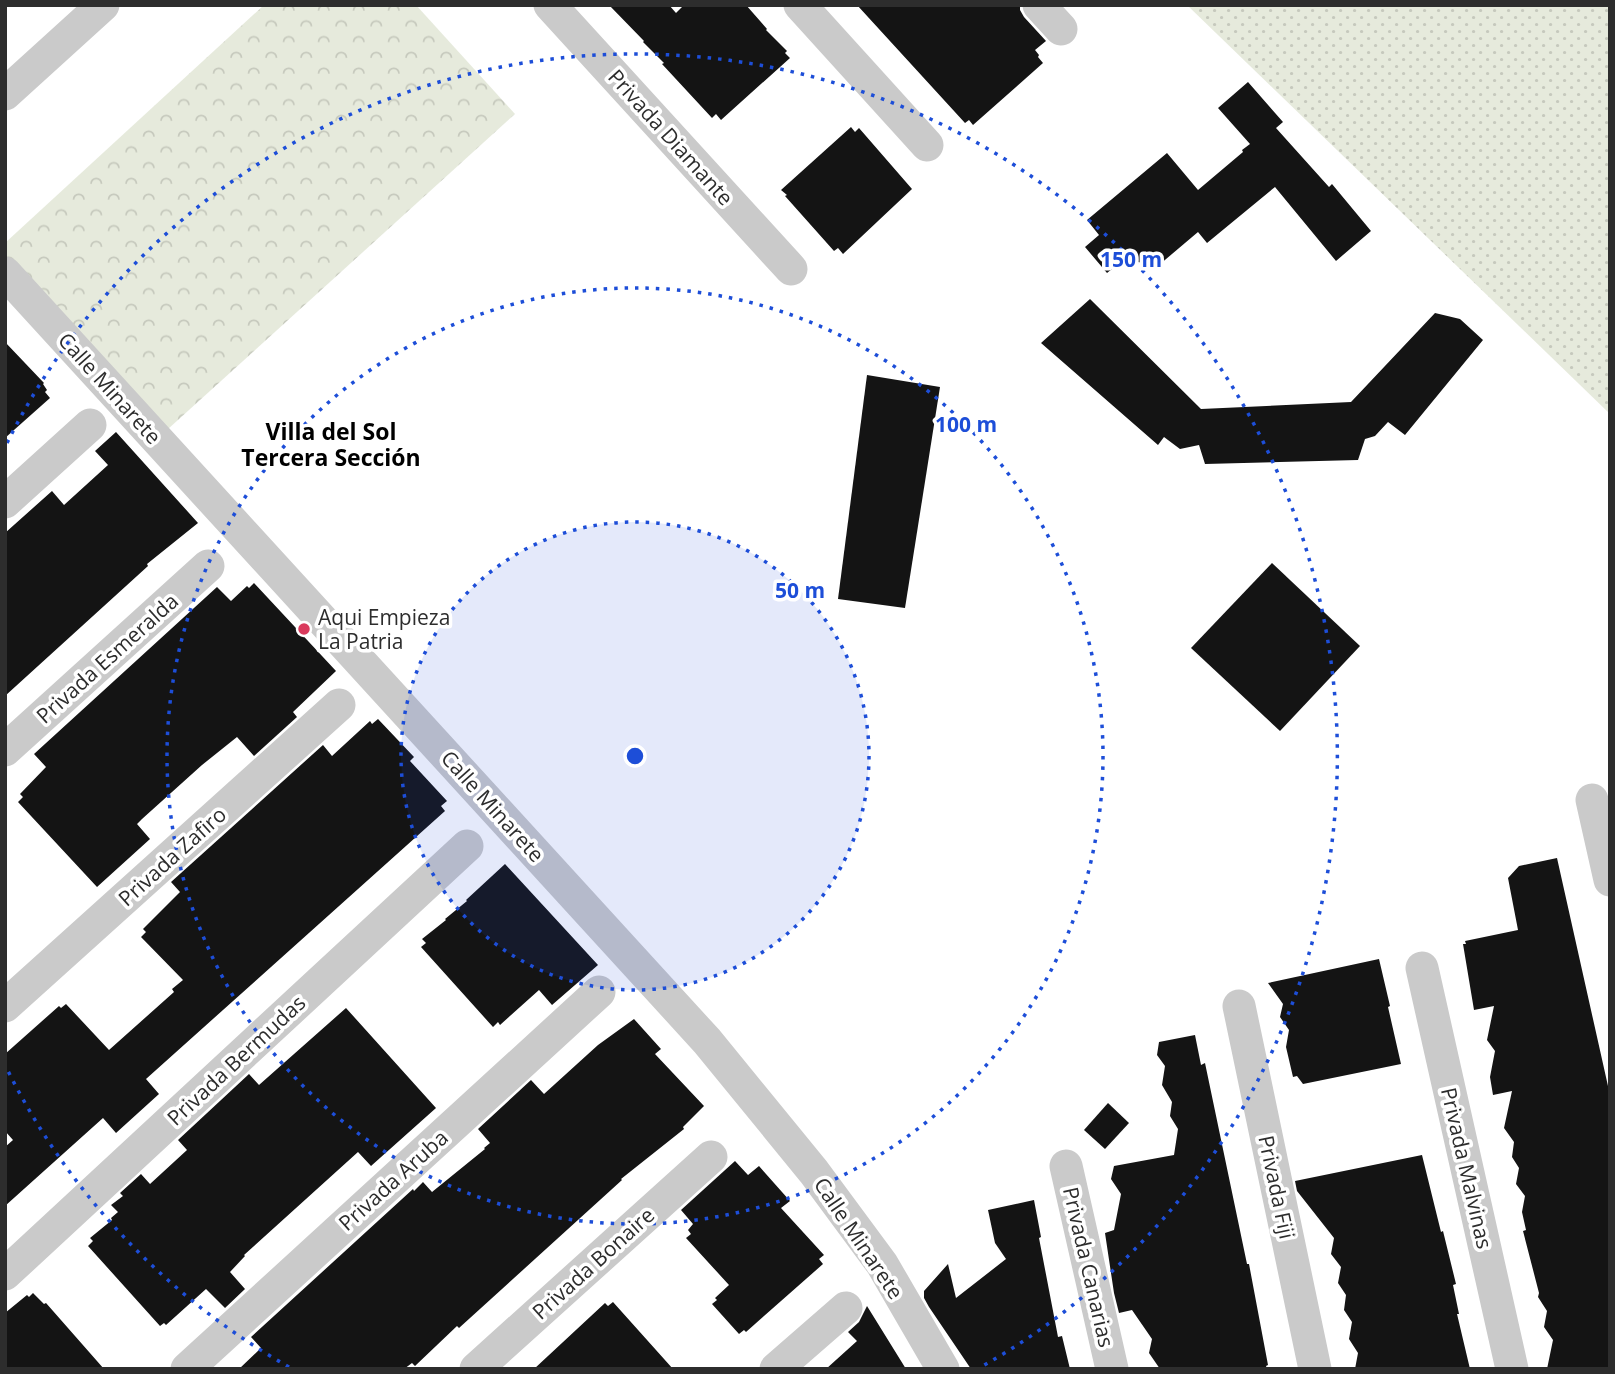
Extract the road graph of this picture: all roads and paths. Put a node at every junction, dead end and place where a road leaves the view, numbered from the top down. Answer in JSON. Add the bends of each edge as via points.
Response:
{"nodes":[{"id":1,"x":103,"y":5,"type":"edge"},
{"id":2,"x":550,"y":5,"type":"edge"},
{"id":3,"x":800,"y":5,"type":"edge"},
{"id":4,"x":5,"y":94,"type":"edge"},
{"id":5,"x":927,"y":145,"type":"dead end"},
{"id":6,"x":791,"y":269,"type":"dead end"},
{"id":7,"x":5,"y":273,"type":"edge"},
{"id":8,"x":90,"y":425,"type":"dead end"},
{"id":9,"x":5,"y":502,"type":"edge"},
{"id":10,"x":208,"y":565,"type":"dead end"},
{"id":11,"x":339,"y":705,"type":"dead end"},
{"id":12,"x":5,"y":750,"type":"edge"},
{"id":13,"x":1592,"y":800,"type":"dead end"},
{"id":14,"x":467,"y":846,"type":"dead end"},
{"id":15,"x":1610,"y":880,"type":"edge"},
{"id":16,"x":1422,"y":968,"type":"dead end"},
{"id":17,"x":599,"y":992,"type":"dead end"},
{"id":18,"x":5,"y":1006,"type":"edge"},
{"id":19,"x":1239,"y":1006,"type":"dead end"},
{"id":20,"x":711,"y":1157,"type":"dead end"},
{"id":21,"x":1066,"y":1166,"type":"dead end"},
{"id":22,"x":5,"y":1274,"type":"edge"},
{"id":23,"x":846,"y":1308,"type":"dead end"},
{"id":24,"x":187,"y":1369,"type":"edge"},
{"id":25,"x":475,"y":1369,"type":"edge"},
{"id":26,"x":776,"y":1369,"type":"edge"},
{"id":27,"x":943,"y":1369,"type":"edge"},
{"id":28,"x":1112,"y":1369,"type":"edge"},
{"id":29,"x":1315,"y":1369,"type":"edge"},
{"id":30,"x":1512,"y":1369,"type":"edge"}],
"edges":[{"from":1,"to":4,"type":"street"},
{"from":2,"to":6,"type":"street","name":"Privada Diamante"},
{"from":3,"to":5,"type":"street"},
{"from":7,"to":27,"type":"street","name":"Calle Minarete","via":[[707,1041],[882,1264]]},
{"from":8,"to":9,"type":"street"},
{"from":10,"to":12,"type":"street","name":"Privada Esmeralda"},
{"from":11,"to":18,"type":"street","name":"Privada Zafiro"},
{"from":13,"to":15,"type":"street"},
{"from":14,"to":22,"type":"street","name":"Privada Bermudas"},
{"from":16,"to":30,"type":"street","name":"Privada Malvinas"},
{"from":17,"to":24,"type":"street","name":"Privada Aruba"},
{"from":19,"to":29,"type":"street","name":"Privada Fiji"},
{"from":20,"to":25,"type":"street","name":"Privada Bonaire"},
{"from":21,"to":28,"type":"street","name":"Privada Canarias"},
{"from":23,"to":26,"type":"street"}]}
